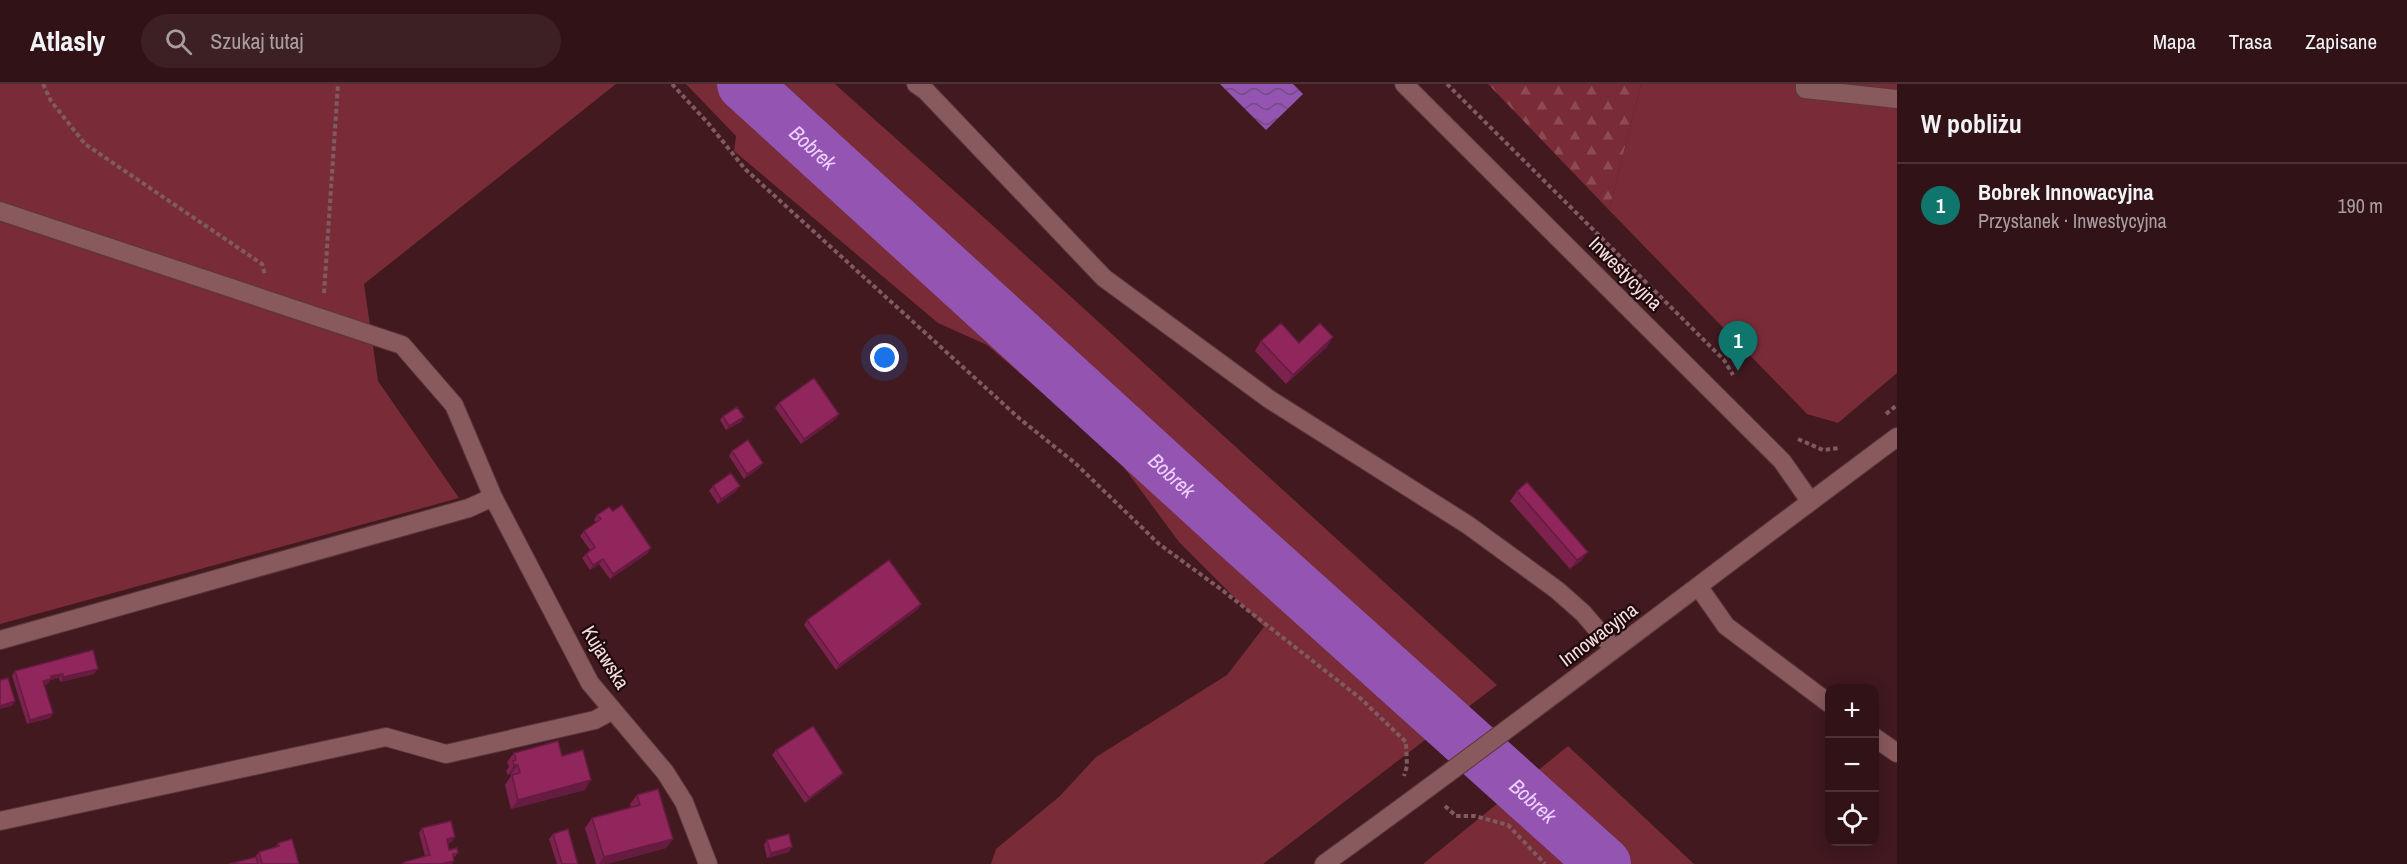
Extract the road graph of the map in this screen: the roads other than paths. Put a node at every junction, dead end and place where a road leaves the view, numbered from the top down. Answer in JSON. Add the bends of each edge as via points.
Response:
{"nodes":[{"id":1,"x":916,"y":84,"type":"edge"},
{"id":2,"x":1404,"y":84,"type":"edge"},
{"id":3,"x":1805,"y":84,"type":"edge"},
{"id":4,"x":1897,"y":99,"type":"edge"},
{"id":5,"x":0,"y":211,"type":"edge"},
{"id":6,"x":1897,"y":437,"type":"edge"},
{"id":7,"x":493,"y":497,"type":"junction"},
{"id":8,"x":1810,"y":501,"type":"junction"},
{"id":9,"x":1698,"y":586,"type":"junction"},
{"id":10,"x":0,"y":640,"type":"edge"},
{"id":11,"x":1614,"y":649,"type":"junction"},
{"id":12,"x":1825,"y":700,"type":"edge"},
{"id":13,"x":613,"y":710,"type":"junction"},
{"id":14,"x":1876,"y":738,"type":"edge"},
{"id":15,"x":1897,"y":753,"type":"edge"},
{"id":16,"x":0,"y":821,"type":"edge"},
{"id":17,"x":708,"y":864,"type":"edge"},
{"id":18,"x":1324,"y":864,"type":"edge"}],
"edges":[{"from":1,"to":11,"type":"street","via":[[1104,278],[1269,399],[1504,551],[1557,590]]},
{"from":2,"to":8,"type":"street","name":"Inwestycyjna","via":[[1782,461]]},
{"from":3,"to":4,"type":"street","via":[[1805,89]]},
{"from":5,"to":7,"type":"street","name":"Kujawska","via":[[402,345],[454,405]]},
{"from":6,"to":8,"type":"street","name":"Innowacyjna"},
{"from":7,"to":10,"type":"street","via":[[469,508]]},
{"from":7,"to":13,"type":"street","name":"Kujawska","via":[[590,683]]},
{"from":8,"to":9,"type":"street","name":"Innowacyjna"},
{"from":9,"to":11,"type":"street","name":"Innowacyjna"},
{"from":9,"to":12,"type":"street","via":[[1726,626]]},
{"from":11,"to":18,"type":"street","name":"Innowacyjna"},
{"from":13,"to":16,"type":"street","via":[[595,720],[446,754],[386,737]]},
{"from":13,"to":17,"type":"street","name":"Kujawska","via":[[665,772],[684,802]]},
{"from":14,"to":15,"type":"street"}]}
